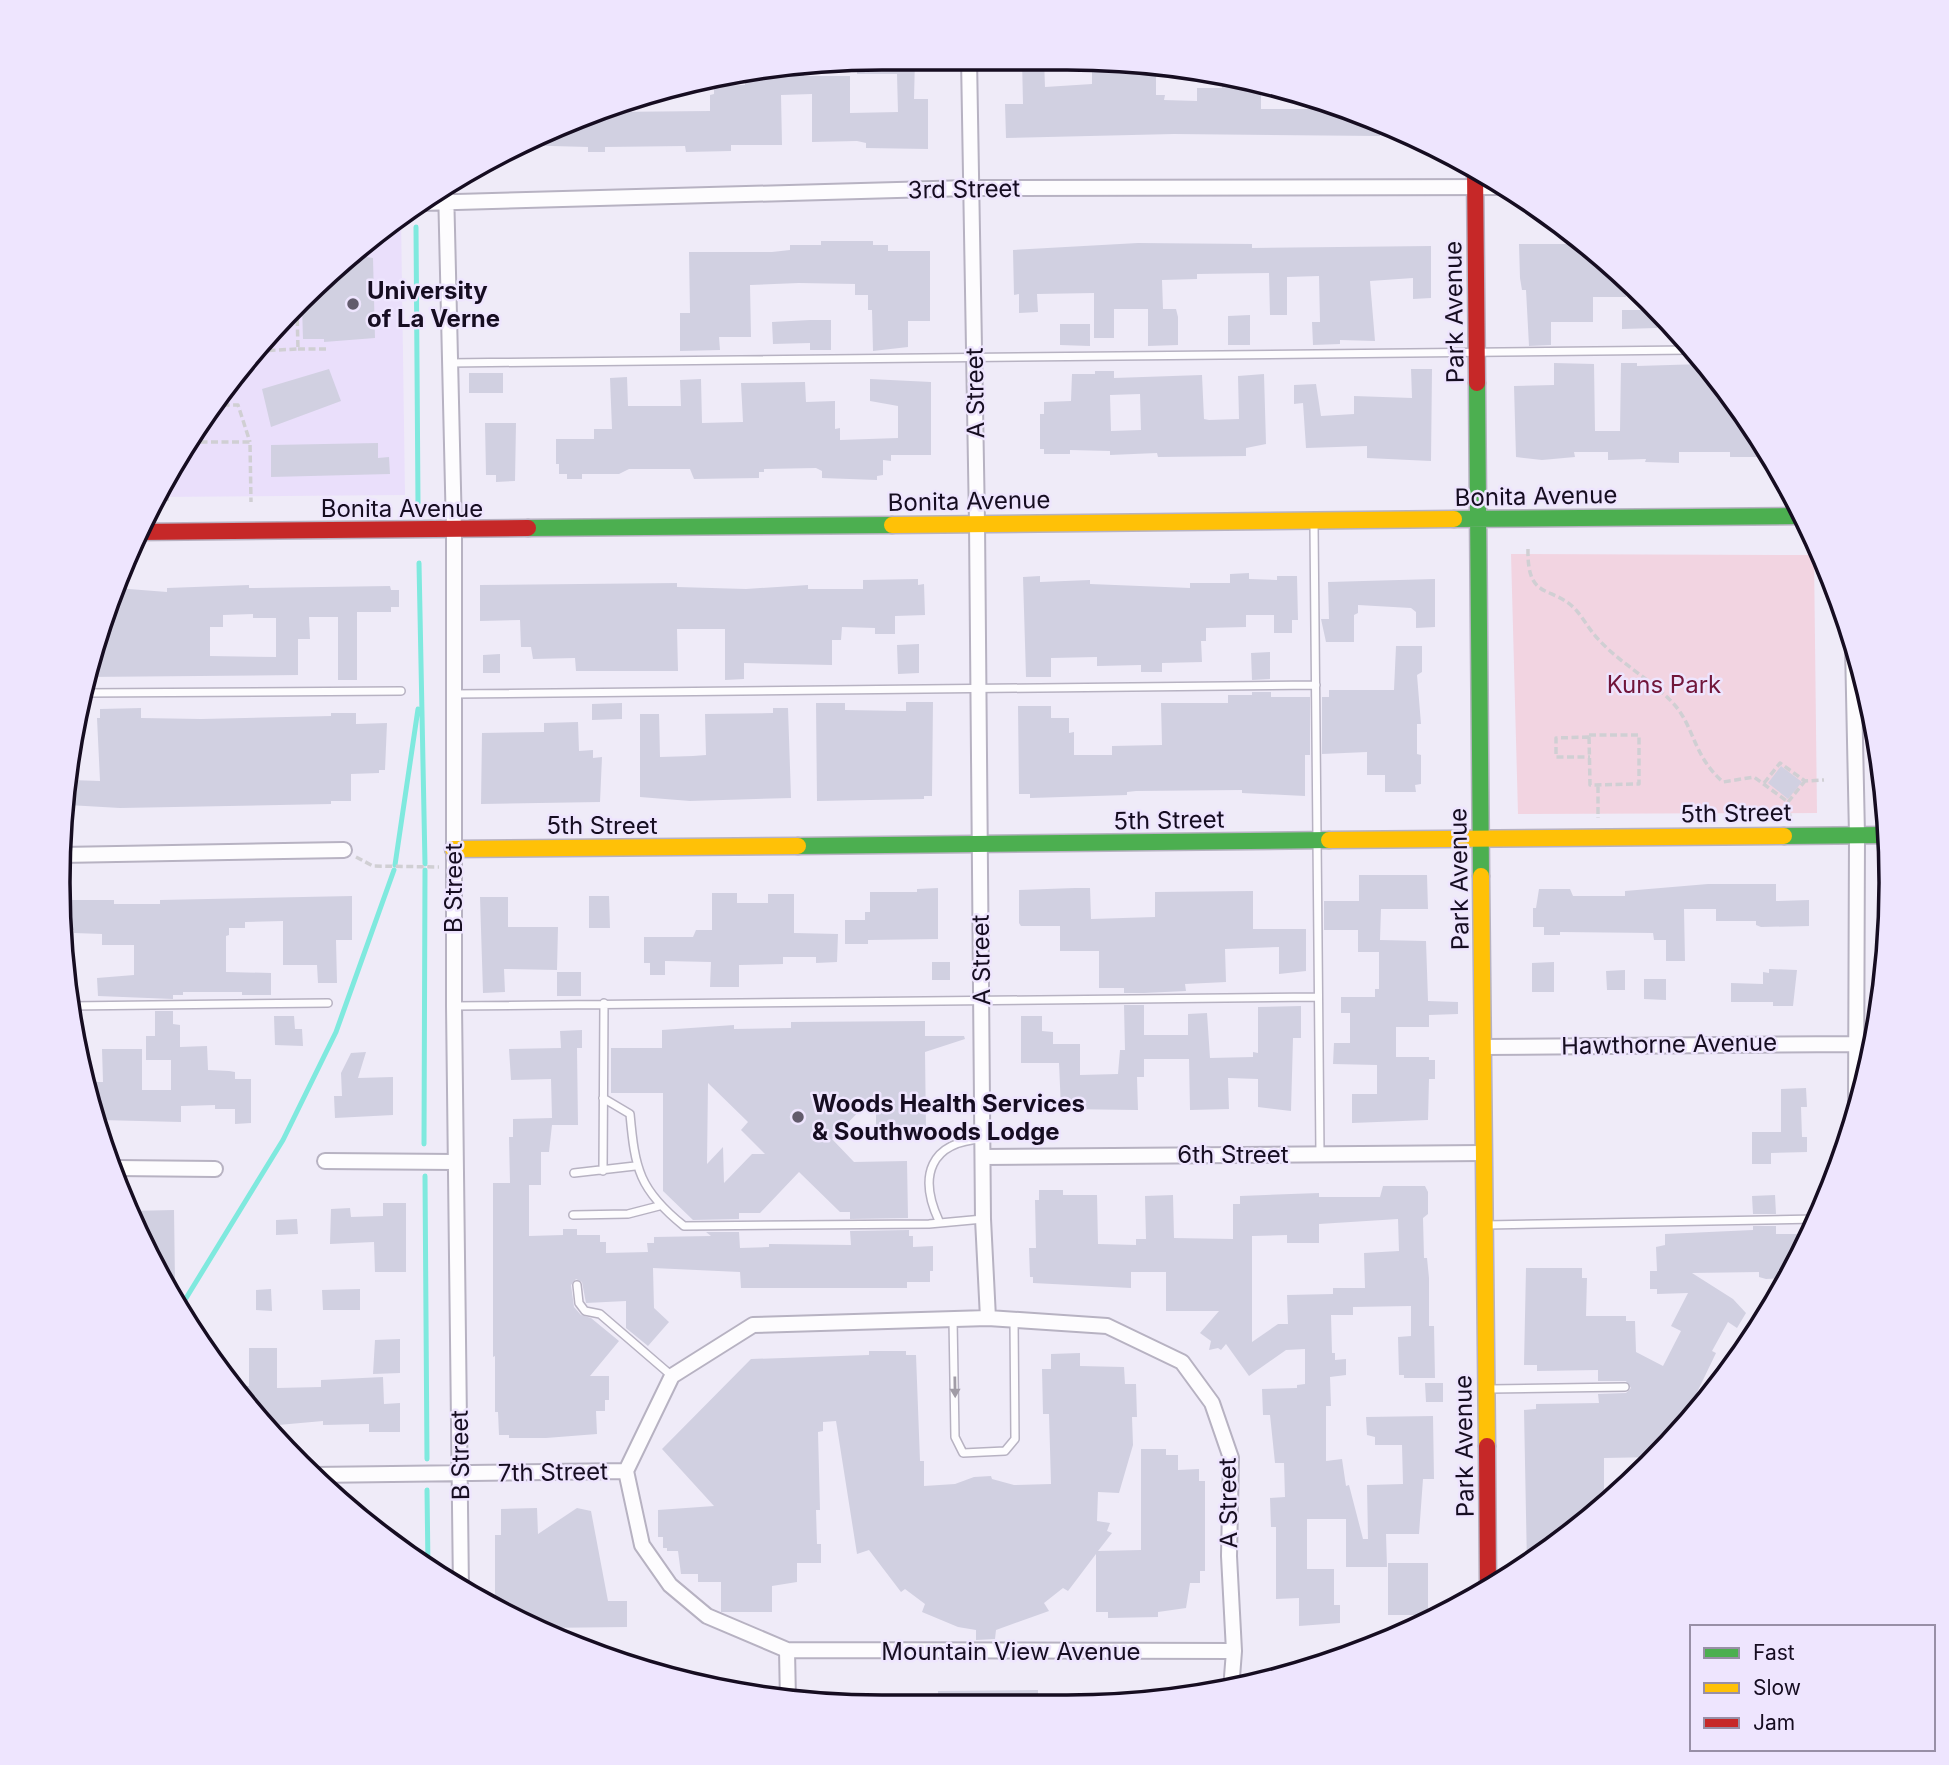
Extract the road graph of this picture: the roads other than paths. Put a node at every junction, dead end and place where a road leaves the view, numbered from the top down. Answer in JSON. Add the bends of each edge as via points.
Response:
{"nodes":[{"id":1,"x":969,"y":70,"type":"edge"},
{"id":2,"x":1475,"y":180,"type":"edge"},
{"id":3,"x":969,"y":188,"type":"junction"},
{"id":4,"x":1475,"y":188,"type":"junction"},
{"id":5,"x":1487,"y":188,"type":"edge"},
{"id":6,"x":447,"y":197,"type":"edge"},
{"id":7,"x":437,"y":203,"type":"edge"},
{"id":8,"x":447,"y":203,"type":"junction"},
{"id":9,"x":1680,"y":350,"type":"edge"},
{"id":10,"x":1477,"y":352,"type":"junction"},
{"id":11,"x":974,"y":356,"type":"junction"},
{"id":12,"x":448,"y":363,"type":"junction"},
{"id":13,"x":1791,"y":516,"type":"edge"},
{"id":14,"x":1479,"y":519,"type":"junction"},
{"id":15,"x":1314,"y":522,"type":"junction"},
{"id":16,"x":977,"y":523,"type":"junction"},
{"id":17,"x":454,"y":531,"type":"junction"},
{"id":18,"x":150,"y":532,"type":"edge"},
{"id":19,"x":1854,"y":684,"type":"edge"},
{"id":20,"x":1316,"y":685,"type":"junction"},
{"id":21,"x":979,"y":688,"type":"junction"},
{"id":22,"x":401,"y":691,"type":"dead end"},
{"id":23,"x":93,"y":694,"type":"edge"},
{"id":24,"x":453,"y":694,"type":"junction"},
{"id":25,"x":1857,"y":835,"type":"junction"},
{"id":26,"x":1877,"y":835,"type":"edge"},
{"id":27,"x":1481,"y":839,"type":"junction"},
{"id":28,"x":1318,"y":842,"type":"junction"},
{"id":29,"x":980,"y":845,"type":"junction"},
{"id":30,"x":453,"y":849,"type":"junction"},
{"id":31,"x":344,"y":850,"type":"dead end"},
{"id":32,"x":71,"y":855,"type":"edge"},
{"id":33,"x":1318,"y":997,"type":"junction"},
{"id":34,"x":982,"y":1000,"type":"junction"},
{"id":35,"x":328,"y":1003,"type":"dead end"},
{"id":36,"x":604,"y":1003,"type":"junction"},
{"id":37,"x":80,"y":1006,"type":"edge"},
{"id":38,"x":453,"y":1006,"type":"junction"},
{"id":39,"x":1855,"y":1044,"type":"junction"},
{"id":40,"x":1483,"y":1047,"type":"junction"},
{"id":41,"x":1855,"y":1074,"type":"edge"},
{"id":42,"x":603,"y":1098,"type":"junction"},
{"id":43,"x":982,"y":1139,"type":"junction"},
{"id":44,"x":1483,"y":1153,"type":"junction"},
{"id":45,"x":1320,"y":1154,"type":"junction"},
{"id":46,"x":983,"y":1157,"type":"junction"},
{"id":47,"x":325,"y":1161,"type":"dead end"},
{"id":48,"x":455,"y":1162,"type":"junction"},
{"id":49,"x":635,"y":1166,"type":"junction"},
{"id":50,"x":122,"y":1168,"type":"edge"},
{"id":51,"x":215,"y":1169,"type":"dead end"},
{"id":52,"x":603,"y":1171,"type":"junction"},
{"id":53,"x":574,"y":1173,"type":"dead end"},
{"id":54,"x":659,"y":1206,"type":"junction"},
{"id":55,"x":573,"y":1215,"type":"dead end"},
{"id":56,"x":983,"y":1219,"type":"junction"},
{"id":57,"x":1805,"y":1219,"type":"edge"},
{"id":58,"x":939,"y":1221,"type":"junction"},
{"id":59,"x":1485,"y":1225,"type":"junction"},
{"id":60,"x":577,"y":1284,"type":"dead end"},
{"id":61,"x":988,"y":1318,"type":"junction"},
{"id":62,"x":953,"y":1319,"type":"junction"},
{"id":63,"x":1014,"y":1320,"type":"junction"},
{"id":64,"x":672,"y":1376,"type":"junction"},
{"id":65,"x":1625,"y":1387,"type":"dead end"},
{"id":66,"x":1486,"y":1389,"type":"junction"},
{"id":67,"x":626,"y":1471,"type":"junction"},
{"id":68,"x":461,"y":1474,"type":"junction"},
{"id":69,"x":327,"y":1475,"type":"edge"},
{"id":70,"x":460,"y":1576,"type":"edge"},
{"id":71,"x":1488,"y":1577,"type":"edge"},
{"id":72,"x":788,"y":1650,"type":"junction"},
{"id":73,"x":1234,"y":1651,"type":"junction"},
{"id":74,"x":1232,"y":1677,"type":"edge"},
{"id":75,"x":788,"y":1689,"type":"edge"}],
"edges":[{"from":1,"to":3,"type":"street","name":"A Street"},
{"from":2,"to":4,"type":"street","name":"Park Avenue"},
{"from":3,"to":4,"type":"street","name":"3rd Street"},
{"from":3,"to":8,"type":"street","name":"3rd Street"},
{"from":3,"to":11,"type":"street","name":"A Street"},
{"from":4,"to":5,"type":"street","name":"3rd Street"},
{"from":4,"to":10,"type":"street","name":"Park Avenue"},
{"from":6,"to":8,"type":"street","name":"B Street"},
{"from":7,"to":8,"type":"street","name":"3rd Street"},
{"from":8,"to":12,"type":"street","name":"B Street"},
{"from":9,"to":10,"type":"lane"},
{"from":10,"to":11,"type":"lane"},
{"from":10,"to":14,"type":"street","name":"Park Avenue"},
{"from":11,"to":12,"type":"lane"},
{"from":11,"to":16,"type":"street","name":"A Street"},
{"from":12,"to":17,"type":"street","name":"B Street"},
{"from":13,"to":14,"type":"street","name":"Bonita Avenue"},
{"from":14,"to":15,"type":"street","name":"Bonita Avenue"},
{"from":14,"to":27,"type":"street","name":"Park Avenue"},
{"from":15,"to":16,"type":"street","name":"Bonita Avenue"},
{"from":15,"to":20,"type":"lane"},
{"from":16,"to":17,"type":"street","name":"Bonita Avenue"},
{"from":16,"to":21,"type":"street","name":"A Street"},
{"from":17,"to":18,"type":"street","name":"Bonita Avenue"},
{"from":17,"to":24,"type":"street","name":"B Street"},
{"from":19,"to":25,"type":"street"},
{"from":20,"to":21,"type":"lane"},
{"from":20,"to":28,"type":"lane"},
{"from":21,"to":24,"type":"lane"},
{"from":21,"to":29,"type":"street","name":"A Street"},
{"from":22,"to":23,"type":"lane"},
{"from":24,"to":30,"type":"street","name":"B Street"},
{"from":25,"to":26,"type":"street","name":"5th Street"},
{"from":25,"to":27,"type":"street","name":"5th Street"},
{"from":25,"to":39,"type":"street"},
{"from":27,"to":28,"type":"street","name":"5th Street"},
{"from":27,"to":40,"type":"street","name":"Park Avenue"},
{"from":28,"to":29,"type":"street","name":"5th Street"},
{"from":28,"to":33,"type":"lane"},
{"from":29,"to":30,"type":"street","name":"5th Street"},
{"from":29,"to":34,"type":"street","name":"A Street"},
{"from":30,"to":38,"type":"street","name":"B Street"},
{"from":31,"to":32,"type":"street"},
{"from":33,"to":34,"type":"lane"},
{"from":33,"to":45,"type":"lane"},
{"from":34,"to":36,"type":"lane"},
{"from":34,"to":43,"type":"street","name":"A Street"},
{"from":35,"to":37,"type":"lane"},
{"from":36,"to":38,"type":"lane"},
{"from":36,"to":42,"type":"lane"},
{"from":38,"to":48,"type":"street","name":"B Street"},
{"from":39,"to":40,"type":"street","name":"Hawthorne Avenue"},
{"from":39,"to":41,"type":"street"},
{"from":40,"to":44,"type":"street","name":"Park Avenue"},
{"from":42,"to":49,"type":"lane","via":[[631,1114]]},
{"from":42,"to":52,"type":"lane"},
{"from":43,"to":46,"type":"street","name":"A Street"},
{"from":43,"to":58,"type":"lane","via":[[964,1140],[943,1149],[930,1169],[932,1206]]},
{"from":44,"to":45,"type":"street","name":"6th Street"},
{"from":44,"to":59,"type":"street","name":"Park Avenue"},
{"from":45,"to":46,"type":"street","name":"6th Street"},
{"from":46,"to":56,"type":"street","name":"A Street"},
{"from":47,"to":48,"type":"street"},
{"from":48,"to":68,"type":"street","name":"B Street"},
{"from":49,"to":52,"type":"lane"},
{"from":49,"to":54,"type":"lane"},
{"from":50,"to":51,"type":"street"},
{"from":52,"to":53,"type":"lane"},
{"from":54,"to":55,"type":"lane","via":[[628,1214]]},
{"from":54,"to":58,"type":"lane","via":[[684,1226]]},
{"from":56,"to":58,"type":"lane"},
{"from":56,"to":61,"type":"street","name":"A Street"},
{"from":57,"to":59,"type":"lane"},
{"from":59,"to":66,"type":"street","name":"Park Avenue"},
{"from":60,"to":64,"type":"lane","via":[[585,1311],[600,1314]]},
{"from":61,"to":62,"type":"street"},
{"from":61,"to":63,"type":"street","name":"A Street"},
{"from":62,"to":63,"type":"lane","one_way":true,"via":[[955,1437],[963,1453],[1005,1451],[1015,1439]]},
{"from":62,"to":64,"type":"street","via":[[753,1325]]},
{"from":63,"to":73,"type":"street","name":"A Street","via":[[1107,1326],[1182,1362],[1212,1403],[1231,1458],[1229,1556]]},
{"from":64,"to":67,"type":"street"},
{"from":65,"to":66,"type":"lane"},
{"from":66,"to":71,"type":"street","name":"Park Avenue"},
{"from":67,"to":68,"type":"street","name":"7th Street"},
{"from":67,"to":72,"type":"street","via":[[642,1545],[670,1585],[707,1616]]},
{"from":68,"to":69,"type":"street","name":"7th Street"},
{"from":68,"to":70,"type":"street","name":"B Street"},
{"from":72,"to":73,"type":"street","name":"Mountain View Avenue"},
{"from":72,"to":75,"type":"street"},
{"from":73,"to":74,"type":"street","name":"A Street"}]}
